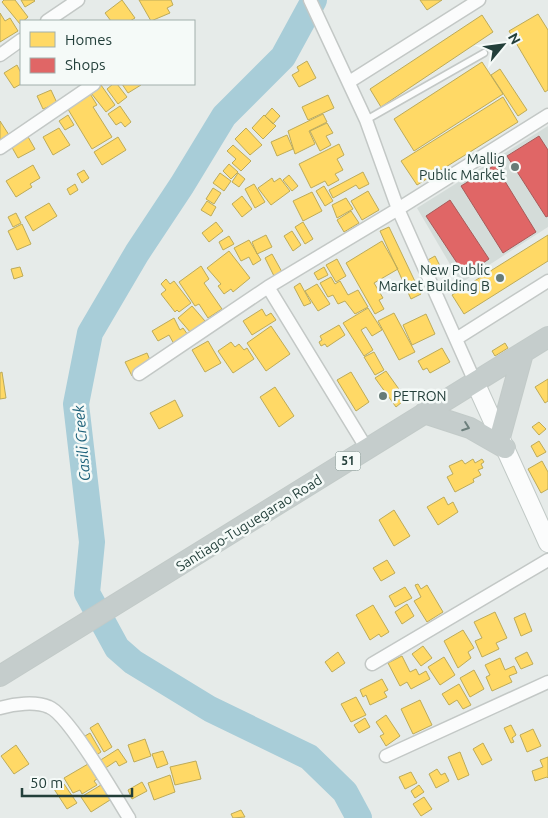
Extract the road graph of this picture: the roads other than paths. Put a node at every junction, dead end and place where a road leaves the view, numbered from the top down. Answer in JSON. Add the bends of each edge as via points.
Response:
{"nodes":[{"id":1,"x":78,"y":0,"type":"edge"},
{"id":2,"x":310,"y":0,"type":"edge"},
{"id":3,"x":479,"y":0,"type":"edge"},
{"id":4,"x":48,"y":20,"type":"edge"},
{"id":5,"x":20,"y":41,"type":"edge"},
{"id":6,"x":484,"y":53,"type":"dead end"},
{"id":7,"x":0,"y":55,"type":"edge"},
{"id":8,"x":349,"y":82,"type":"junction"},
{"id":9,"x":93,"y":85,"type":"edge"},
{"id":10,"x":548,"y":115,"type":"edge"},
{"id":11,"x":366,"y":120,"type":"junction"},
{"id":12,"x":0,"y":148,"type":"edge"},
{"id":13,"x":398,"y":209,"type":"junction"},
{"id":14,"x":548,"y":281,"type":"edge"},
{"id":15,"x":268,"y":288,"type":"junction"},
{"id":16,"x":548,"y":337,"type":"edge"},
{"id":17,"x":456,"y":339,"type":"junction"},
{"id":18,"x":523,"y":353,"type":"junction"},
{"id":19,"x":139,"y":374,"type":"dead end"},
{"id":20,"x":475,"y":382,"type":"junction"},
{"id":21,"x":424,"y":413,"type":"junction"},
{"id":22,"x":502,"y":443,"type":"junction"},
{"id":23,"x":367,"y":448,"type":"junction"},
{"id":24,"x":548,"y":543,"type":"edge"},
{"id":25,"x":548,"y":560,"type":"edge"},
{"id":26,"x":372,"y":664,"type":"dead end"},
{"id":27,"x":2,"y":669,"type":"edge"},
{"id":28,"x":548,"y":682,"type":"edge"},
{"id":29,"x":0,"y":708,"type":"edge"},
{"id":30,"x":386,"y":756,"type":"dead end"},
{"id":31,"x":130,"y":818,"type":"edge"}],
"edges":[{"from":1,"to":4,"type":"street"},
{"from":2,"to":8,"type":"street"},
{"from":3,"to":8,"type":"street"},
{"from":5,"to":7,"type":"street"},
{"from":6,"to":11,"type":"lane"},
{"from":8,"to":11,"type":"street"},
{"from":9,"to":12,"type":"street"},
{"from":10,"to":13,"type":"street"},
{"from":11,"to":13,"type":"street"},
{"from":13,"to":15,"type":"street"},
{"from":13,"to":17,"type":"street"},
{"from":14,"to":17,"type":"street"},
{"from":15,"to":19,"type":"street"},
{"from":15,"to":23,"type":"street"},
{"from":16,"to":18,"type":"highway","name":"Santiago-Tuguegarao Road","number":"51"},
{"from":17,"to":20,"type":"street"},
{"from":18,"to":20,"type":"highway","name":"Santiago-Tuguegarao Road","number":"51"},
{"from":18,"to":22,"type":"highway"},
{"from":20,"to":21,"type":"highway","name":"Santiago-Tuguegarao Road","number":"51"},
{"from":20,"to":22,"type":"main road"},
{"from":21,"to":22,"type":"highway","one_way":true,"via":[[470,428]]},
{"from":21,"to":23,"type":"highway","name":"Santiago-Tuguegarao Road","number":"51"},
{"from":22,"to":24,"type":"main road"},
{"from":23,"to":27,"type":"highway","name":"Santiago-Tuguegarao Road","number":"51","via":[[33,656]]},
{"from":25,"to":26,"type":"street"},
{"from":28,"to":30,"type":"street"},
{"from":29,"to":31,"type":"street","via":[[36,704],[50,707],[72,732]]}]}
